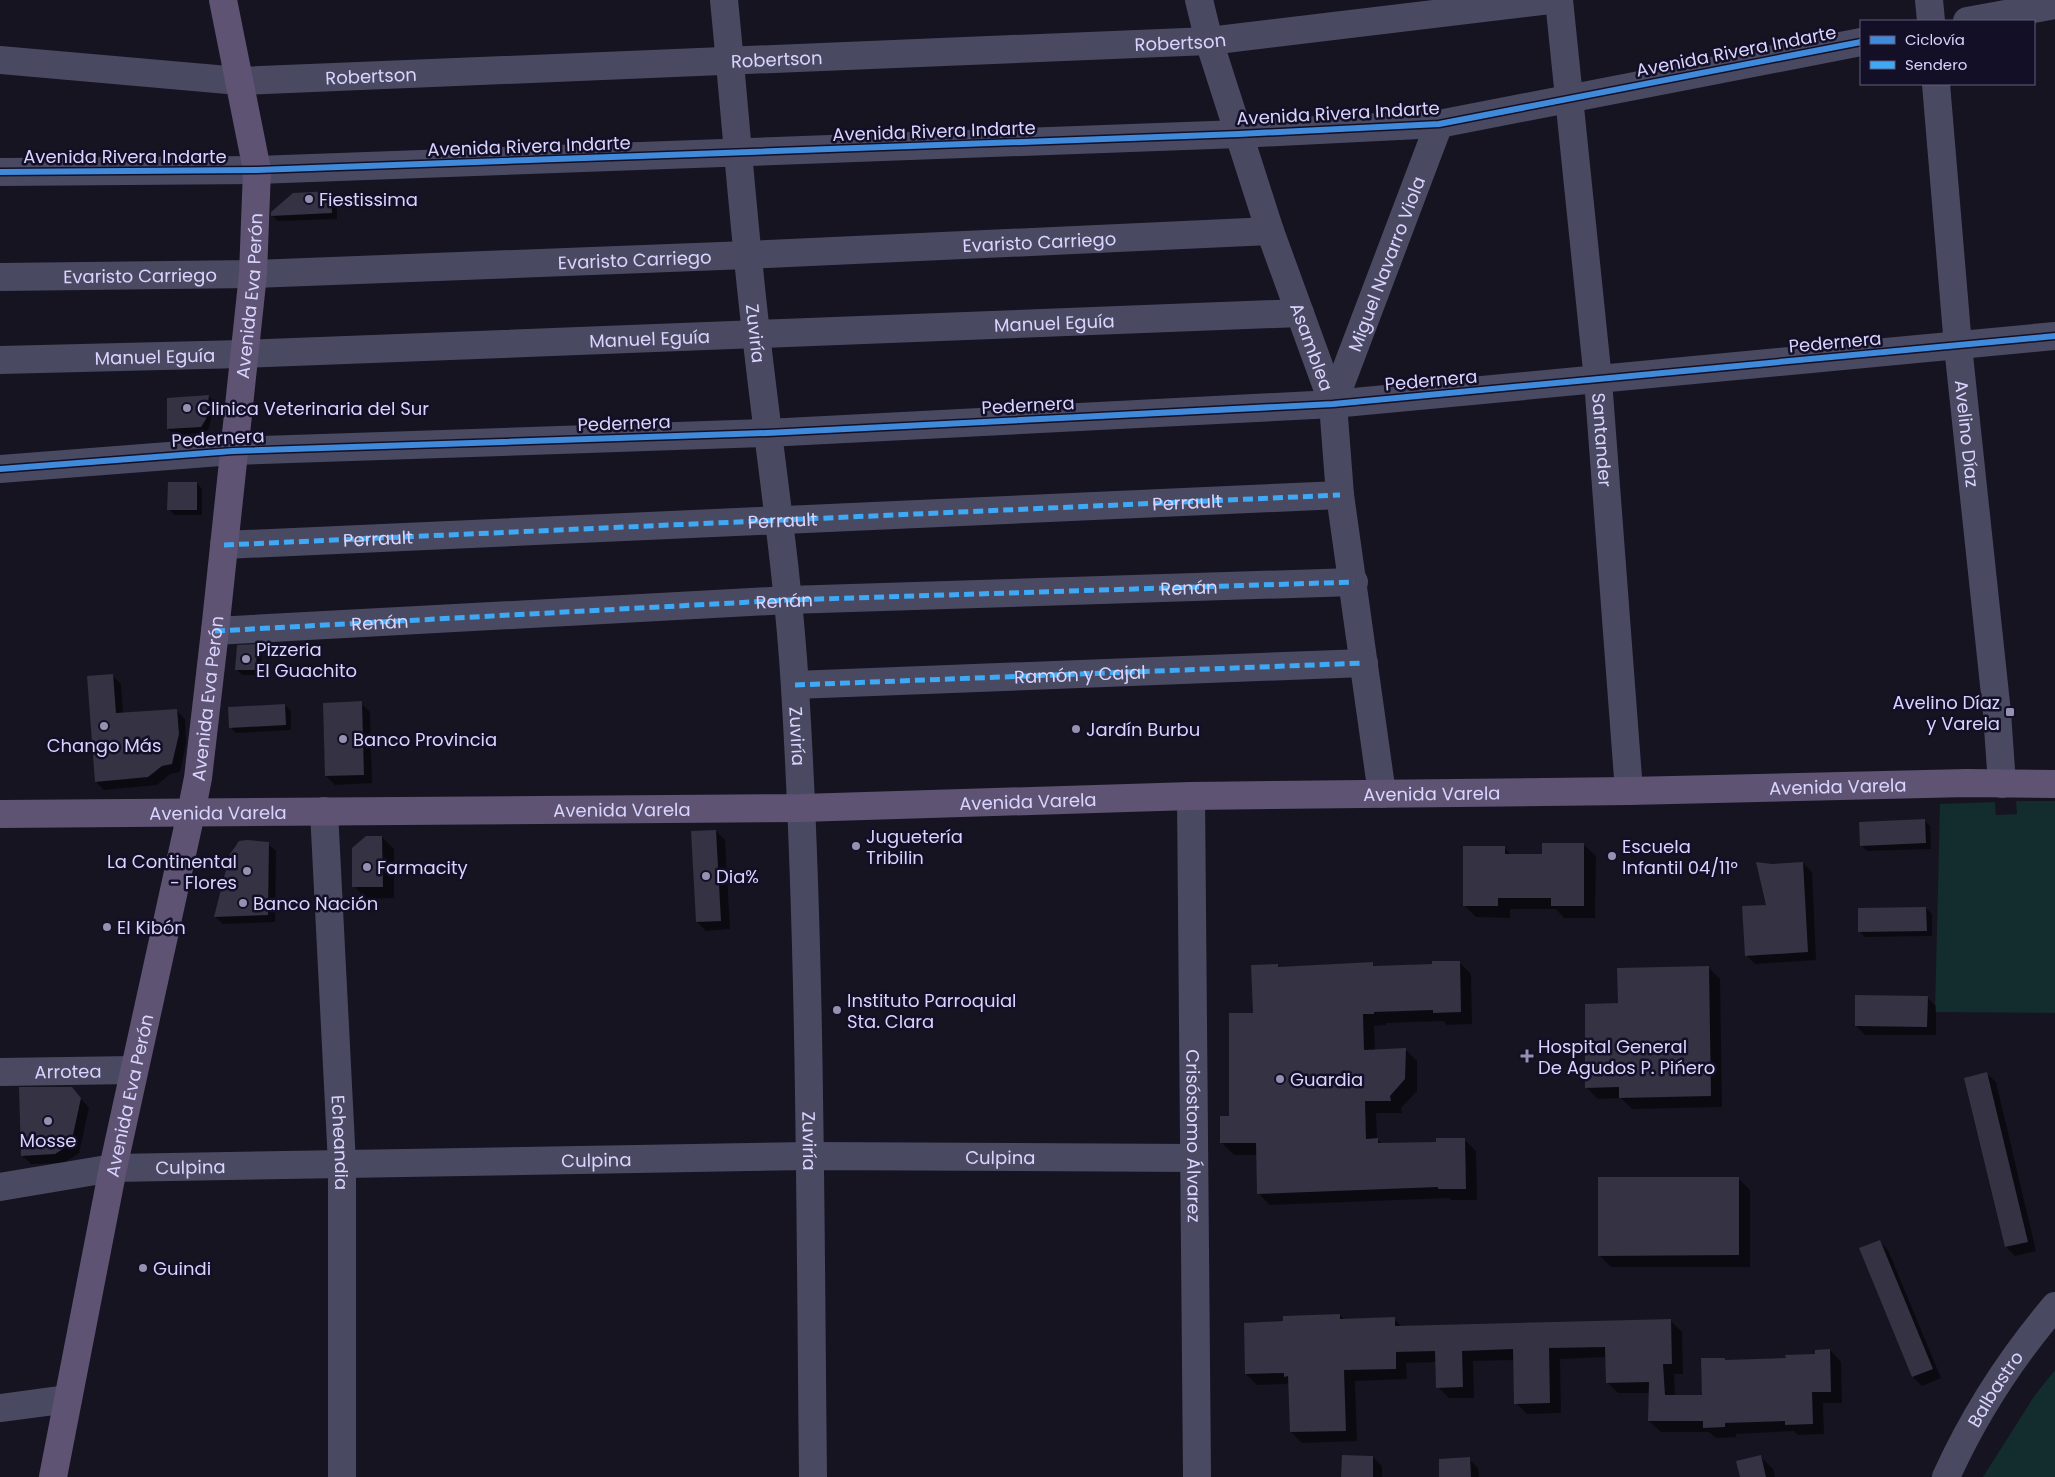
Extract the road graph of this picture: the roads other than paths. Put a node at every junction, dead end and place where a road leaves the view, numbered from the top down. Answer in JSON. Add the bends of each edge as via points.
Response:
{"nodes":[{"id":1,"x":223,"y":0,"type":"edge"},
{"id":2,"x":724,"y":0,"type":"edge"},
{"id":3,"x":1198,"y":0,"type":"edge"},
{"id":4,"x":1550,"y":0,"type":"edge"},
{"id":5,"x":1559,"y":0,"type":"edge"},
{"id":6,"x":1929,"y":0,"type":"edge"},
{"id":7,"x":2055,"y":5,"type":"edge"},
{"id":8,"x":1931,"y":20,"type":"edge"},
{"id":9,"x":1972,"y":20,"type":"edge"},
{"id":10,"x":1209,"y":41,"type":"junction"},
{"id":11,"x":1860,"y":42,"type":"edge"},
{"id":12,"x":0,"y":60,"type":"edge"},
{"id":13,"x":730,"y":60,"type":"junction"},
{"id":14,"x":239,"y":81,"type":"junction"},
{"id":15,"x":1936,"y":85,"type":"edge"},
{"id":16,"x":1569,"y":100,"type":"junction"},
{"id":17,"x":1439,"y":124,"type":"junction"},
{"id":18,"x":1239,"y":134,"type":"junction"},
{"id":19,"x":737,"y":153,"type":"junction"},
{"id":20,"x":257,"y":170,"type":"junction"},
{"id":21,"x":0,"y":172,"type":"edge"},
{"id":22,"x":1270,"y":230,"type":"junction"},
{"id":23,"x":747,"y":255,"type":"junction"},
{"id":24,"x":253,"y":274,"type":"junction"},
{"id":25,"x":0,"y":277,"type":"edge"},
{"id":26,"x":1300,"y":313,"type":"junction"},
{"id":27,"x":756,"y":335,"type":"junction"},
{"id":28,"x":2055,"y":336,"type":"edge"},
{"id":29,"x":1958,"y":346,"type":"junction"},
{"id":30,"x":243,"y":354,"type":"junction"},
{"id":31,"x":0,"y":360,"type":"edge"},
{"id":32,"x":1598,"y":380,"type":"junction"},
{"id":33,"x":1333,"y":404,"type":"junction"},
{"id":34,"x":767,"y":433,"type":"junction"},
{"id":35,"x":232,"y":451,"type":"junction"},
{"id":36,"x":0,"y":469,"type":"edge"},
{"id":37,"x":1340,"y":495,"type":"junction"},
{"id":38,"x":780,"y":521,"type":"junction"},
{"id":39,"x":224,"y":545,"type":"junction"},
{"id":40,"x":1354,"y":582,"type":"junction"},
{"id":41,"x":788,"y":600,"type":"junction"},
{"id":42,"x":215,"y":631,"type":"junction"},
{"id":43,"x":1364,"y":663,"type":"junction"},
{"id":44,"x":795,"y":685,"type":"junction"},
{"id":45,"x":2002,"y":784,"type":"junction"},
{"id":46,"x":2055,"y":784,"type":"edge"},
{"id":47,"x":1629,"y":791,"type":"junction"},
{"id":48,"x":1382,"y":794,"type":"junction"},
{"id":49,"x":1192,"y":796,"type":"junction"},
{"id":50,"x":801,"y":808,"type":"junction"},
{"id":51,"x":324,"y":811,"type":"junction"},
{"id":52,"x":191,"y":813,"type":"junction"},
{"id":53,"x":0,"y":814,"type":"edge"},
{"id":54,"x":134,"y":1070,"type":"junction"},
{"id":55,"x":0,"y":1072,"type":"edge"},
{"id":56,"x":809,"y":1156,"type":"junction"},
{"id":57,"x":1194,"y":1158,"type":"junction"},
{"id":58,"x":342,"y":1164,"type":"junction"},
{"id":59,"x":112,"y":1168,"type":"junction"},
{"id":60,"x":0,"y":1187,"type":"edge"},
{"id":61,"x":2055,"y":1306,"type":"edge"},
{"id":62,"x":68,"y":1399,"type":"junction"},
{"id":63,"x":0,"y":1408,"type":"edge"},
{"id":64,"x":53,"y":1477,"type":"edge"},
{"id":65,"x":342,"y":1477,"type":"edge"},
{"id":66,"x":813,"y":1477,"type":"edge"},
{"id":67,"x":1198,"y":1477,"type":"edge"},
{"id":68,"x":1946,"y":1477,"type":"edge"}],
"edges":[{"from":1,"to":14,"type":"main road","name":"Avenida Eva Perón"},
{"from":2,"to":13,"type":"street","name":"Zuviría"},
{"from":3,"to":10,"type":"street","name":"Asamblea"},
{"from":4,"to":10,"type":"street","name":"Robertson"},
{"from":5,"to":16,"type":"street","name":"Santander"},
{"from":6,"to":8,"type":"street"},
{"from":7,"to":9,"type":"street"},
{"from":10,"to":13,"type":"street","name":"Robertson"},
{"from":10,"to":18,"type":"street","name":"Asamblea"},
{"from":11,"to":16,"type":"street","name":"Avenida Rivera Indarte"},
{"from":12,"to":14,"type":"street","name":"Robertson"},
{"from":13,"to":14,"type":"street","name":"Robertson"},
{"from":13,"to":19,"type":"street","name":"Zuviría"},
{"from":14,"to":20,"type":"main road","name":"Avenida Eva Perón"},
{"from":15,"to":29,"type":"street","name":"Avelino Díaz"},
{"from":16,"to":17,"type":"street","name":"Avenida Rivera Indarte"},
{"from":16,"to":32,"type":"street","name":"Santander"},
{"from":17,"to":18,"type":"street","name":"Avenida Rivera Indarte"},
{"from":17,"to":33,"type":"street","name":"Miguel Navarro Viola"},
{"from":18,"to":19,"type":"street","name":"Avenida Rivera Indarte"},
{"from":18,"to":22,"type":"street","name":"Asamblea"},
{"from":19,"to":20,"type":"street","name":"Avenida Rivera Indarte"},
{"from":19,"to":23,"type":"street","name":"Zuviría"},
{"from":20,"to":21,"type":"street","name":"Avenida Rivera Indarte"},
{"from":20,"to":24,"type":"main road","name":"Avenida Eva Perón"},
{"from":22,"to":23,"type":"street","name":"Evaristo Carriego"},
{"from":22,"to":26,"type":"street","name":"Asamblea"},
{"from":23,"to":24,"type":"street","name":"Evaristo Carriego"},
{"from":23,"to":27,"type":"street","name":"Zuviría"},
{"from":24,"to":25,"type":"street","name":"Evaristo Carriego"},
{"from":24,"to":30,"type":"main road","name":"Avenida Eva Perón"},
{"from":26,"to":27,"type":"street","name":"Manuel Eguía"},
{"from":26,"to":33,"type":"street","name":"Asamblea"},
{"from":27,"to":30,"type":"street","name":"Manuel Eguía"},
{"from":27,"to":34,"type":"street","name":"Zuviría"},
{"from":28,"to":29,"type":"street","name":"Pedernera"},
{"from":29,"to":32,"type":"street","name":"Pedernera"},
{"from":29,"to":45,"type":"street","name":"Avelino Díaz"},
{"from":30,"to":31,"type":"street","name":"Manuel Eguía"},
{"from":30,"to":35,"type":"main road","name":"Avenida Eva Perón"},
{"from":32,"to":33,"type":"street","name":"Pedernera"},
{"from":32,"to":47,"type":"street","name":"Santander"},
{"from":33,"to":34,"type":"street","name":"Pedernera"},
{"from":33,"to":37,"type":"street","name":"Asamblea"},
{"from":34,"to":35,"type":"street","name":"Pedernera"},
{"from":34,"to":38,"type":"street","name":"Zuviría"},
{"from":35,"to":36,"type":"street","name":"Pedernera"},
{"from":35,"to":39,"type":"main road","name":"Avenida Eva Perón"},
{"from":37,"to":38,"type":"street","name":"Perrault"},
{"from":37,"to":40,"type":"street","name":"Asamblea"},
{"from":38,"to":39,"type":"street","name":"Perrault"},
{"from":38,"to":41,"type":"street","name":"Zuviría"},
{"from":39,"to":42,"type":"main road","name":"Avenida Eva Perón"},
{"from":40,"to":41,"type":"street","name":"Renán"},
{"from":40,"to":43,"type":"street","name":"Asamblea"},
{"from":41,"to":42,"type":"street","name":"Renán"},
{"from":41,"to":44,"type":"street","name":"Zuviría"},
{"from":42,"to":52,"type":"main road","name":"Avenida Eva Perón"},
{"from":43,"to":44,"type":"street","name":"Ramón y Cajal"},
{"from":43,"to":48,"type":"street","name":"Asamblea"},
{"from":44,"to":50,"type":"street","name":"Zuviría"},
{"from":45,"to":46,"type":"main road","name":"Avenida Varela"},
{"from":45,"to":47,"type":"main road","name":"Avenida Varela"},
{"from":47,"to":48,"type":"main road","name":"Avenida Varela"},
{"from":48,"to":49,"type":"main road","name":"Avenida Varela"},
{"from":49,"to":50,"type":"main road","name":"Avenida Varela"},
{"from":49,"to":57,"type":"street","name":"Crisóstomo Álvarez"},
{"from":50,"to":51,"type":"main road","name":"Avenida Varela"},
{"from":50,"to":56,"type":"street","name":"Zuviría"},
{"from":51,"to":52,"type":"main road","name":"Avenida Varela"},
{"from":51,"to":58,"type":"street","name":"Echeandia"},
{"from":52,"to":53,"type":"main road","name":"Avenida Varela"},
{"from":52,"to":54,"type":"main road","name":"Avenida Eva Perón"},
{"from":54,"to":55,"type":"street","name":"Arrotea"},
{"from":54,"to":59,"type":"main road","name":"Avenida Eva Perón"},
{"from":56,"to":57,"type":"street","name":"Culpina"},
{"from":56,"to":58,"type":"street","name":"Culpina"},
{"from":56,"to":66,"type":"street","name":"Zuviría"},
{"from":57,"to":67,"type":"street","name":"Crisóstomo Álvarez"},
{"from":58,"to":59,"type":"street","name":"Culpina"},
{"from":58,"to":65,"type":"street","name":"Echeandia"},
{"from":59,"to":60,"type":"street","name":"Culpina"},
{"from":59,"to":62,"type":"main road","name":"Avenida Eva Perón"},
{"from":61,"to":68,"type":"street","name":"Balbastro","via":[[1991,1392]]},
{"from":62,"to":63,"type":"street"},
{"from":62,"to":64,"type":"main road","name":"Avenida Eva Perón"}]}
